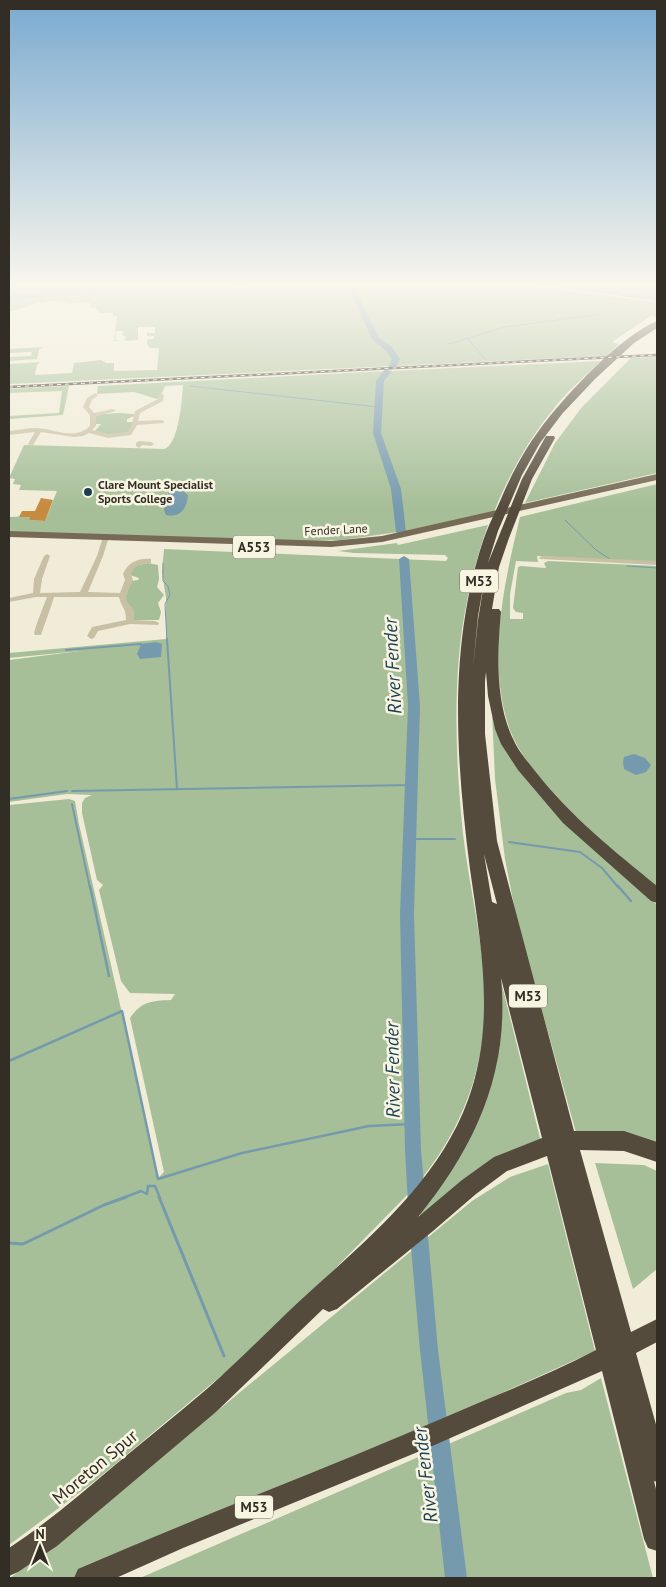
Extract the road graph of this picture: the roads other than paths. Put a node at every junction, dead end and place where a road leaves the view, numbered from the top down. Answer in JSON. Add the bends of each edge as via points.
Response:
{"nodes":[{"id":1,"x":615,"y":361,"type":"edge"},
{"id":2,"x":616,"y":361,"type":"edge"},
{"id":3,"x":90,"y":396,"type":"dead end"},
{"id":4,"x":163,"y":398,"type":"dead end"},
{"id":5,"x":113,"y":411,"type":"dead end"},
{"id":6,"x":93,"y":414,"type":"junction"},
{"id":7,"x":162,"y":422,"type":"dead end"},
{"id":8,"x":135,"y":423,"type":"junction"},
{"id":9,"x":39,"y":430,"type":"junction"},
{"id":10,"x":88,"y":431,"type":"junction"},
{"id":11,"x":9,"y":433,"type":"edge"},
{"id":12,"x":129,"y":434,"type":"junction"},
{"id":13,"x":31,"y":444,"type":"dead end"},
{"id":14,"x":150,"y":444,"type":"dead end"},
{"id":15,"x":139,"y":445,"type":"joint"},
{"id":16,"x":657,"y":477,"type":"edge"},
{"id":17,"x":657,"y":481,"type":"edge"},
{"id":18,"x":539,"y":507,"type":"junction"},
{"id":19,"x":9,"y":534,"type":"edge"},
{"id":20,"x":503,"y":538,"type":"junction"},
{"id":21,"x":9,"y":539,"type":"edge"},
{"id":22,"x":105,"y":540,"type":"junction"},
{"id":23,"x":47,"y":556,"type":"dead end"},
{"id":24,"x":542,"y":558,"type":"dead end"},
{"id":25,"x":149,"y":561,"type":"dead end"},
{"id":26,"x":657,"y":564,"type":"edge"},
{"id":27,"x":83,"y":594,"type":"junction"},
{"id":28,"x":36,"y":595,"type":"junction"},
{"id":29,"x":51,"y":595,"type":"junction"},
{"id":30,"x":122,"y":596,"type":"junction"},
{"id":31,"x":9,"y":600,"type":"edge"},
{"id":32,"x":130,"y":622,"type":"junction"},
{"id":33,"x":155,"y":623,"type":"dead end"},
{"id":34,"x":91,"y":630,"type":"dead end"},
{"id":35,"x":38,"y":633,"type":"dead end"},
{"id":36,"x":475,"y":842,"type":"junction"},
{"id":37,"x":657,"y":896,"type":"edge"},
{"id":38,"x":657,"y":1152,"type":"edge"},
{"id":39,"x":417,"y":1218,"type":"junction"},
{"id":40,"x":654,"y":1333,"type":"edge"},
{"id":41,"x":208,"y":1404,"type":"junction"},
{"id":42,"x":657,"y":1470,"type":"edge"},
{"id":43,"x":657,"y":1539,"type":"edge"},
{"id":44,"x":9,"y":1563,"type":"edge"},
{"id":45,"x":88,"y":1578,"type":"edge"}],
"edges":[{"from":1,"to":36,"type":"highway","number":"M53","via":[[572,396],[528,453],[486,550],[471,619],[465,678],[465,732]]},
{"from":2,"to":20,"type":"highway","number":"M53","via":[[553,434],[527,479]]},
{"from":3,"to":6,"type":"street","via":[[86,407]]},
{"from":4,"to":8,"type":"street","via":[[134,412]]},
{"from":5,"to":6,"type":"street"},
{"from":6,"to":10,"type":"street","via":[[93,426]]},
{"from":7,"to":8,"type":"street"},
{"from":8,"to":12,"type":"street"},
{"from":9,"to":10,"type":"street","via":[[72,436]]},
{"from":9,"to":11,"type":"street"},
{"from":9,"to":13,"type":"street"},
{"from":10,"to":12,"type":"street","via":[[108,436]]},
{"from":12,"to":15,"type":"street"},
{"from":14,"to":15,"type":"street"},
{"from":16,"to":18,"type":"main road","name":"Fender Lane","number":"A553"},
{"from":17,"to":18,"type":"main road","name":"Fender Lane","number":"A553"},
{"from":18,"to":22,"type":"main road","name":"Fender Lane","number":"A553","via":[[384,544],[333,549]]},
{"from":19,"to":22,"type":"main road","name":"Fender Lane","number":"A553"},
{"from":20,"to":37,"type":"highway","number":"M53","via":[[493,622],[493,673],[496,708],[508,744],[537,786],[586,836]]},
{"from":20,"to":42,"type":"highway","number":"M53","via":[[493,567],[478,681],[478,734],[489,841]]},
{"from":21,"to":22,"type":"main road","name":"Fender Lane","number":"A553"},
{"from":22,"to":27,"type":"street"},
{"from":23,"to":28,"type":"street","via":[[39,574]]},
{"from":24,"to":26,"type":"street"},
{"from":25,"to":30,"type":"street","via":[[130,567]]},
{"from":27,"to":29,"type":"street"},
{"from":27,"to":30,"type":"street"},
{"from":28,"to":29,"type":"street"},
{"from":28,"to":31,"type":"street"},
{"from":29,"to":35,"type":"street","via":[[40,618]]},
{"from":30,"to":32,"type":"street","via":[[130,610]]},
{"from":32,"to":33,"type":"street"},
{"from":32,"to":34,"type":"street"},
{"from":36,"to":39,"type":"highway","number":"M53","via":[[493,985],[494,1016],[489,1061],[470,1123],[428,1189]]},
{"from":36,"to":43,"type":"highway","number":"M53"},
{"from":38,"to":39,"type":"highway","number":"M53","via":[[624,1142],[561,1141],[501,1164]]},
{"from":39,"to":41,"type":"highway","number":"M53"},
{"from":39,"to":41,"type":"highway","number":"M53","via":[[404,1241]]},
{"from":40,"to":45,"type":"highway","number":"M53","via":[[578,1371],[422,1439]]},
{"from":41,"to":44,"type":"highway","name":"Moreton Spur","number":"M53","via":[[48,1537]]}]}
